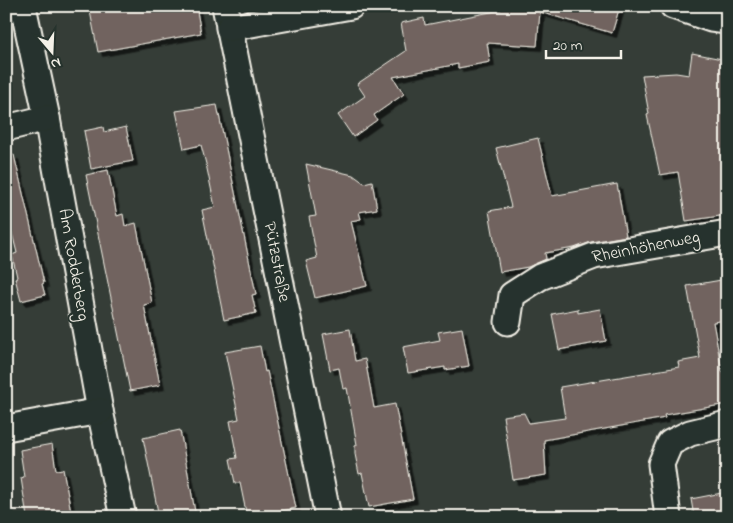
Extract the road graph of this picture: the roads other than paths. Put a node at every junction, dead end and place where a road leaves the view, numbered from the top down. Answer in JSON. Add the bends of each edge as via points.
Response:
{"nodes":[{"id":1,"x":351,"y":6,"type":"edge"},
{"id":2,"x":673,"y":6,"type":"edge"},
{"id":3,"x":227,"y":17,"type":"edge"},
{"id":4,"x":18,"y":18,"type":"edge"},
{"id":5,"x":727,"y":21,"type":"edge"},
{"id":6,"x":46,"y":118,"type":"junction"},
{"id":7,"x":6,"y":128,"type":"edge"},
{"id":8,"x":727,"y":233,"type":"edge"},
{"id":9,"x":508,"y":322,"type":"dead end"},
{"id":10,"x":100,"y":411,"type":"junction"},
{"id":11,"x":727,"y":424,"type":"edge"},
{"id":12,"x":6,"y":428,"type":"edge"},
{"id":13,"x":123,"y":517,"type":"edge"},
{"id":14,"x":328,"y":517,"type":"edge"},
{"id":15,"x":668,"y":517,"type":"edge"}],
"edges":[{"from":1,"to":3,"type":"street"},
{"from":2,"to":5,"type":"street"},
{"from":3,"to":14,"type":"street","name":"Pützstraße"},
{"from":4,"to":6,"type":"street","name":"Am Rodderberg"},
{"from":6,"to":7,"type":"street"},
{"from":6,"to":10,"type":"street","name":"Am Rodderberg"},
{"from":8,"to":9,"type":"street","name":"Rheinhöhenweg","via":[[594,256],[540,277],[512,294]]},
{"from":10,"to":12,"type":"street"},
{"from":10,"to":13,"type":"street","name":"Am Rodderberg"},
{"from":11,"to":15,"type":"street","via":[[690,433],[670,442],[661,464]]}]}
